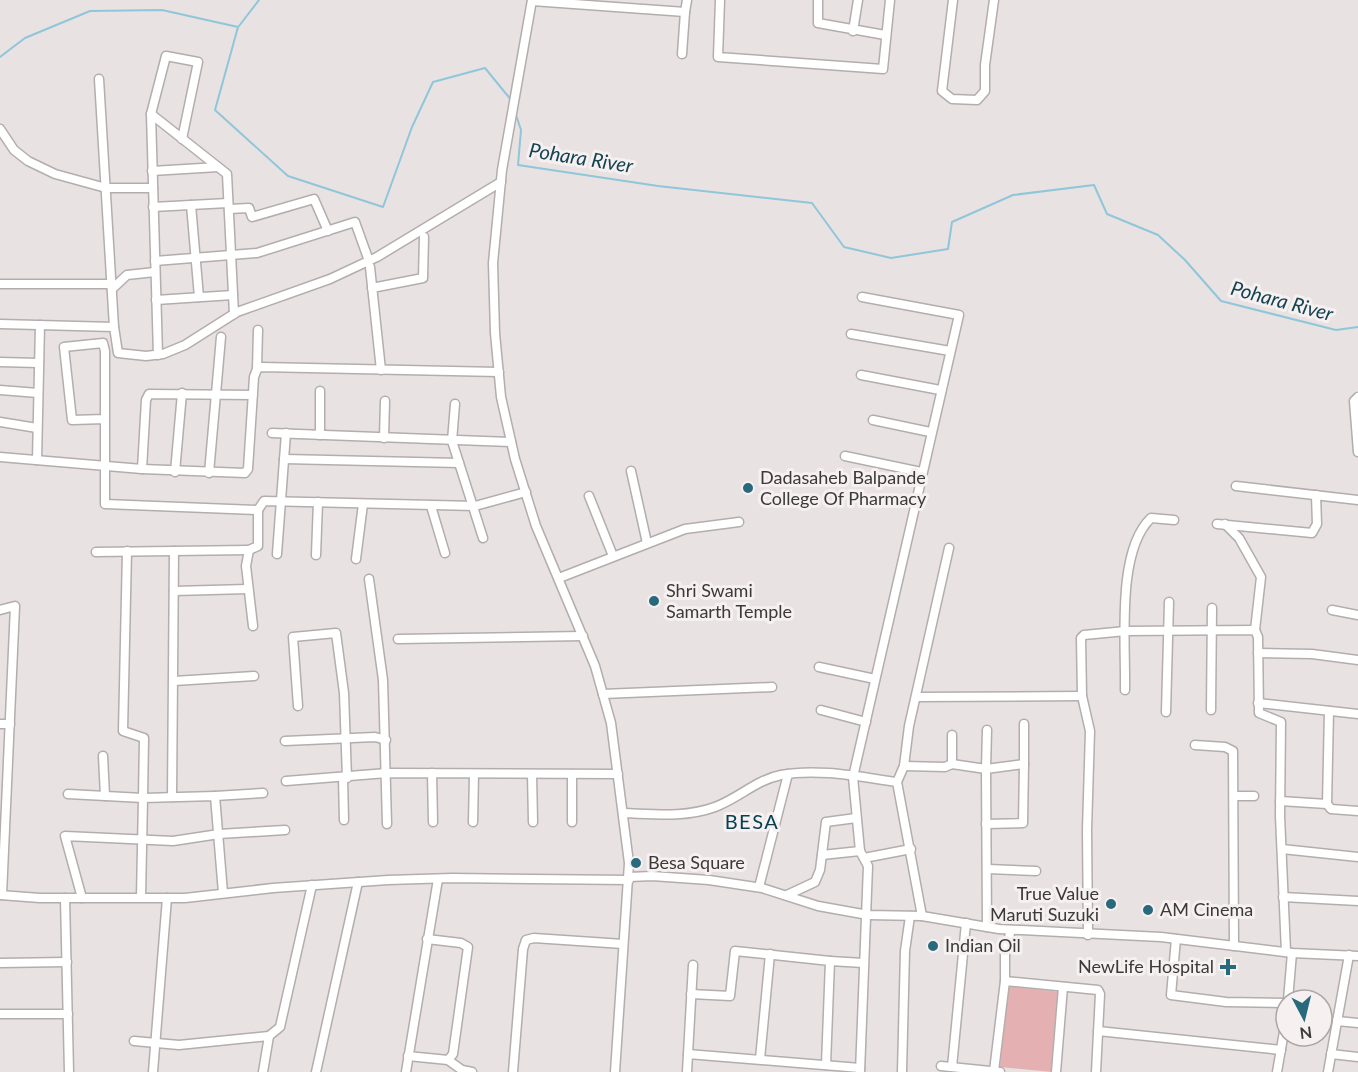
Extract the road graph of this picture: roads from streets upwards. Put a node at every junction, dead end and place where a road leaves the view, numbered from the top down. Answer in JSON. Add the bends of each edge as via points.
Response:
{"nodes":[{"id":1,"x":687,"y":0,"type":"edge"},
{"id":2,"x":720,"y":0,"type":"edge"},
{"id":3,"x":819,"y":0,"type":"edge"},
{"id":4,"x":858,"y":0,"type":"edge"},
{"id":5,"x":890,"y":0,"type":"edge"},
{"id":6,"x":953,"y":0,"type":"edge"},
{"id":7,"x":994,"y":0,"type":"edge"},
{"id":8,"x":532,"y":1,"type":"edge"},
{"id":9,"x":685,"y":12,"type":"junction"},
{"id":10,"x":853,"y":31,"type":"junction"},
{"id":11,"x":885,"y":35,"type":"junction"},
{"id":12,"x":682,"y":54,"type":"dead end"},
{"id":13,"x":99,"y":79,"type":"dead end"},
{"id":14,"x":150,"y":114,"type":"junction"},
{"id":15,"x":0,"y":129,"type":"edge"},
{"id":16,"x":182,"y":139,"type":"junction"},
{"id":17,"x":218,"y":167,"type":"junction"},
{"id":18,"x":152,"y":171,"type":"junction"},
{"id":19,"x":501,"y":182,"type":"junction"},
{"id":20,"x":106,"y":188,"type":"junction"},
{"id":21,"x":153,"y":188,"type":"junction"},
{"id":22,"x":191,"y":205,"type":"junction"},
{"id":23,"x":228,"y":206,"type":"junction"},
{"id":24,"x":153,"y":207,"type":"junction"},
{"id":25,"x":328,"y":231,"type":"junction"},
{"id":26,"x":424,"y":237,"type":"dead end"},
{"id":27,"x":231,"y":256,"type":"junction"},
{"id":28,"x":195,"y":258,"type":"junction"},
{"id":29,"x":155,"y":261,"type":"junction"},
{"id":30,"x":370,"y":264,"type":"junction"},
{"id":31,"x":155,"y":272,"type":"junction"},
{"id":32,"x":0,"y":284,"type":"edge"},
{"id":33,"x":112,"y":286,"type":"junction"},
{"id":34,"x":372,"y":288,"type":"junction"},
{"id":35,"x":233,"y":295,"type":"junction"},
{"id":36,"x":199,"y":297,"type":"junction"},
{"id":37,"x":862,"y":297,"type":"dead end"},
{"id":38,"x":156,"y":300,"type":"junction"},
{"id":39,"x":234,"y":314,"type":"junction"},
{"id":40,"x":0,"y":324,"type":"edge"},
{"id":41,"x":40,"y":325,"type":"junction"},
{"id":42,"x":114,"y":327,"type":"junction"},
{"id":43,"x":258,"y":330,"type":"dead end"},
{"id":44,"x":851,"y":334,"type":"dead end"},
{"id":45,"x":221,"y":337,"type":"dead end"},
{"id":46,"x":105,"y":351,"type":"junction"},
{"id":47,"x":950,"y":351,"type":"junction"},
{"id":48,"x":118,"y":353,"type":"junction"},
{"id":49,"x":158,"y":355,"type":"junction"},
{"id":50,"x":0,"y":362,"type":"edge"},
{"id":51,"x":39,"y":363,"type":"junction"},
{"id":52,"x":257,"y":369,"type":"junction"},
{"id":53,"x":381,"y":370,"type":"junction"},
{"id":54,"x":499,"y":372,"type":"junction"},
{"id":55,"x":861,"y":375,"type":"dead end"},
{"id":56,"x":0,"y":390,"type":"edge"},
{"id":57,"x":940,"y":390,"type":"junction"},
{"id":58,"x":320,"y":391,"type":"dead end"},
{"id":59,"x":38,"y":393,"type":"junction"},
{"id":60,"x":182,"y":393,"type":"junction"},
{"id":61,"x":218,"y":394,"type":"junction"},
{"id":62,"x":253,"y":395,"type":"junction"},
{"id":63,"x":1358,"y":397,"type":"edge"},
{"id":64,"x":385,"y":401,"type":"dead end"},
{"id":65,"x":455,"y":404,"type":"dead end"},
{"id":66,"x":105,"y":419,"type":"junction"},
{"id":67,"x":873,"y":420,"type":"dead end"},
{"id":68,"x":0,"y":422,"type":"edge"},
{"id":69,"x":37,"y":428,"type":"junction"},
{"id":70,"x":930,"y":432,"type":"junction"},
{"id":71,"x":272,"y":433,"type":"dead end"},
{"id":72,"x":286,"y":433,"type":"junction"},
{"id":73,"x":320,"y":435,"type":"junction"},
{"id":74,"x":384,"y":438,"type":"junction"},
{"id":75,"x":452,"y":441,"type":"junction"},
{"id":76,"x":511,"y":442,"type":"junction"},
{"id":77,"x":1358,"y":452,"type":"edge"},
{"id":78,"x":846,"y":456,"type":"dead end"},
{"id":79,"x":0,"y":457,"type":"edge"},
{"id":80,"x":284,"y":459,"type":"junction"},
{"id":81,"x":36,"y":460,"type":"junction"},
{"id":82,"x":459,"y":463,"type":"junction"},
{"id":83,"x":105,"y":466,"type":"junction"},
{"id":84,"x":142,"y":469,"type":"junction"},
{"id":85,"x":632,"y":471,"type":"dead end"},
{"id":86,"x":175,"y":472,"type":"junction"},
{"id":87,"x":921,"y":472,"type":"junction"},
{"id":88,"x":209,"y":473,"type":"junction"},
{"id":89,"x":1236,"y":486,"type":"dead end"},
{"id":90,"x":526,"y":492,"type":"junction"},
{"id":91,"x":1316,"y":495,"type":"junction"},
{"id":92,"x":589,"y":496,"type":"dead end"},
{"id":93,"x":1358,"y":500,"type":"edge"},
{"id":94,"x":281,"y":501,"type":"junction"},
{"id":95,"x":318,"y":502,"type":"junction"},
{"id":96,"x":363,"y":504,"type":"junction"},
{"id":97,"x":431,"y":506,"type":"junction"},
{"id":98,"x":473,"y":506,"type":"junction"},
{"id":99,"x":258,"y":510,"type":"junction"},
{"id":100,"x":1174,"y":520,"type":"dead end"},
{"id":101,"x":739,"y":522,"type":"dead end"},
{"id":102,"x":483,"y":538,"type":"dead end"},
{"id":103,"x":646,"y":543,"type":"junction"},
{"id":104,"x":949,"y":548,"type":"dead end"},
{"id":105,"x":249,"y":550,"type":"junction"},
{"id":106,"x":127,"y":551,"type":"junction"},
{"id":107,"x":174,"y":551,"type":"junction"},
{"id":108,"x":96,"y":552,"type":"dead end"},
{"id":109,"x":445,"y":553,"type":"dead end"},
{"id":110,"x":277,"y":554,"type":"dead end"},
{"id":111,"x":316,"y":555,"type":"dead end"},
{"id":112,"x":613,"y":556,"type":"junction"},
{"id":113,"x":356,"y":559,"type":"dead end"},
{"id":114,"x":559,"y":578,"type":"junction"},
{"id":115,"x":369,"y":579,"type":"dead end"},
{"id":116,"x":248,"y":590,"type":"junction"},
{"id":117,"x":174,"y":591,"type":"junction"},
{"id":118,"x":1169,"y":602,"type":"dead end"},
{"id":119,"x":1212,"y":608,"type":"dead end"},
{"id":120,"x":0,"y":610,"type":"edge"},
{"id":121,"x":1332,"y":610,"type":"dead end"},
{"id":122,"x":1358,"y":615,"type":"edge"},
{"id":123,"x":253,"y":626,"type":"dead end"},
{"id":124,"x":1169,"y":630,"type":"junction"},
{"id":125,"x":1212,"y":630,"type":"junction"},
{"id":126,"x":1255,"y":630,"type":"junction"},
{"id":127,"x":1126,"y":631,"type":"junction"},
{"id":128,"x":583,"y":636,"type":"junction"},
{"id":129,"x":398,"y":639,"type":"dead end"},
{"id":130,"x":1258,"y":653,"type":"junction"},
{"id":131,"x":1358,"y":660,"type":"edge"},
{"id":132,"x":819,"y":667,"type":"dead end"},
{"id":133,"x":254,"y":676,"type":"dead end"},
{"id":134,"x":875,"y":679,"type":"junction"},
{"id":135,"x":174,"y":681,"type":"junction"},
{"id":136,"x":772,"y":687,"type":"dead end"},
{"id":137,"x":1125,"y":690,"type":"dead end"},
{"id":138,"x":603,"y":694,"type":"junction"},
{"id":139,"x":1082,"y":696,"type":"junction"},
{"id":140,"x":917,"y":697,"type":"junction"},
{"id":141,"x":1258,"y":703,"type":"junction"},
{"id":142,"x":298,"y":706,"type":"dead end"},
{"id":143,"x":1212,"y":710,"type":"dead end"},
{"id":144,"x":820,"y":711,"type":"dead end"},
{"id":145,"x":1329,"y":711,"type":"junction"},
{"id":146,"x":1166,"y":712,"type":"dead end"},
{"id":147,"x":1358,"y":714,"type":"edge"},
{"id":148,"x":866,"y":722,"type":"junction"},
{"id":149,"x":0,"y":724,"type":"edge"},
{"id":150,"x":10,"y":724,"type":"junction"},
{"id":151,"x":1024,"y":724,"type":"dead end"},
{"id":152,"x":987,"y":730,"type":"dead end"},
{"id":153,"x":952,"y":735,"type":"dead end"},
{"id":154,"x":345,"y":738,"type":"junction"},
{"id":155,"x":386,"y":740,"type":"junction"},
{"id":156,"x":285,"y":741,"type":"dead end"},
{"id":157,"x":1195,"y":745,"type":"dead end"},
{"id":158,"x":103,"y":756,"type":"dead end"},
{"id":159,"x":952,"y":764,"type":"junction"},
{"id":160,"x":1024,"y":764,"type":"junction"},
{"id":161,"x":904,"y":766,"type":"junction"},
{"id":162,"x":986,"y":769,"type":"junction"},
{"id":163,"x":387,"y":773,"type":"junction"},
{"id":164,"x":432,"y":773,"type":"junction"},
{"id":165,"x":474,"y":774,"type":"junction"},
{"id":166,"x":532,"y":774,"type":"junction"},
{"id":167,"x":572,"y":774,"type":"junction"},
{"id":168,"x":618,"y":774,"type":"junction"},
{"id":169,"x":788,"y":774,"type":"junction"},
{"id":170,"x":853,"y":777,"type":"junction"},
{"id":171,"x":345,"y":778,"type":"junction"},
{"id":172,"x":286,"y":781,"type":"dead end"},
{"id":173,"x":897,"y":782,"type":"junction"},
{"id":174,"x":263,"y":793,"type":"dead end"},
{"id":175,"x":68,"y":794,"type":"dead end"},
{"id":176,"x":105,"y":796,"type":"junction"},
{"id":177,"x":215,"y":796,"type":"junction"},
{"id":178,"x":1234,"y":796,"type":"junction"},
{"id":179,"x":1254,"y":796,"type":"dead end"},
{"id":180,"x":172,"y":797,"type":"junction"},
{"id":181,"x":143,"y":798,"type":"junction"},
{"id":182,"x":1280,"y":801,"type":"junction"},
{"id":183,"x":1327,"y":804,"type":"junction"},
{"id":184,"x":1358,"y":811,"type":"edge"},
{"id":185,"x":623,"y":813,"type":"junction"},
{"id":186,"x":856,"y":818,"type":"junction"},
{"id":187,"x":344,"y":820,"type":"dead end"},
{"id":188,"x":433,"y":822,"type":"dead end"},
{"id":189,"x":473,"y":822,"type":"dead end"},
{"id":190,"x":533,"y":822,"type":"dead end"},
{"id":191,"x":572,"y":822,"type":"dead end"},
{"id":192,"x":387,"y":824,"type":"dead end"},
{"id":193,"x":986,"y":824,"type":"junction"},
{"id":194,"x":285,"y":830,"type":"dead end"},
{"id":195,"x":219,"y":834,"type":"junction"},
{"id":196,"x":142,"y":839,"type":"junction"},
{"id":197,"x":911,"y":849,"type":"junction"},
{"id":198,"x":1282,"y":849,"type":"junction"},
{"id":199,"x":862,"y":854,"type":"junction"},
{"id":200,"x":822,"y":855,"type":"junction"},
{"id":201,"x":1358,"y":857,"type":"edge"},
{"id":202,"x":988,"y":869,"type":"junction"},
{"id":203,"x":1036,"y":871,"type":"dead end"},
{"id":204,"x":438,"y":879,"type":"junction"},
{"id":205,"x":629,"y":879,"type":"junction"},
{"id":206,"x":358,"y":882,"type":"junction"},
{"id":207,"x":312,"y":885,"type":"junction"},
{"id":208,"x":759,"y":887,"type":"junction"},
{"id":209,"x":223,"y":893,"type":"junction"},
{"id":210,"x":1,"y":895,"type":"edge"},
{"id":211,"x":787,"y":895,"type":"junction"},
{"id":212,"x":141,"y":897,"type":"junction"},
{"id":213,"x":1283,"y":897,"type":"junction"},
{"id":214,"x":65,"y":898,"type":"junction"},
{"id":215,"x":82,"y":898,"type":"junction"},
{"id":216,"x":167,"y":898,"type":"junction"},
{"id":217,"x":1358,"y":901,"type":"edge"},
{"id":218,"x":868,"y":915,"type":"junction"},
{"id":219,"x":910,"y":916,"type":"junction"},
{"id":220,"x":922,"y":916,"type":"junction"},
{"id":221,"x":966,"y":923,"type":"junction"},
{"id":222,"x":987,"y":927,"type":"junction"},
{"id":223,"x":1011,"y":930,"type":"junction"},
{"id":224,"x":1088,"y":935,"type":"junction"},
{"id":225,"x":427,"y":939,"type":"junction"},
{"id":226,"x":1176,"y":939,"type":"junction"},
{"id":227,"x":623,"y":944,"type":"junction"},
{"id":228,"x":1234,"y":946,"type":"junction"},
{"id":229,"x":1289,"y":952,"type":"junction"},
{"id":230,"x":770,"y":954,"type":"junction"},
{"id":231,"x":1353,"y":955,"type":"edge"},
{"id":232,"x":830,"y":961,"type":"junction"},
{"id":233,"x":67,"y":962,"type":"junction"},
{"id":234,"x":0,"y":963,"type":"edge"},
{"id":235,"x":862,"y":963,"type":"junction"},
{"id":236,"x":693,"y":965,"type":"dead end"},
{"id":237,"x":1005,"y":981,"type":"junction"},
{"id":238,"x":1064,"y":987,"type":"junction"},
{"id":239,"x":1288,"y":988,"type":"edge"},
{"id":240,"x":691,"y":994,"type":"junction"},
{"id":241,"x":1274,"y":1002,"type":"edge"},
{"id":242,"x":0,"y":1014,"type":"edge"},
{"id":243,"x":68,"y":1014,"type":"junction"},
{"id":244,"x":1337,"y":1021,"type":"junction"},
{"id":245,"x":1358,"y":1023,"type":"edge"},
{"id":246,"x":1098,"y":1031,"type":"junction"},
{"id":247,"x":269,"y":1036,"type":"junction"},
{"id":248,"x":134,"y":1041,"type":"dead end"},
{"id":249,"x":156,"y":1043,"type":"junction"},
{"id":250,"x":1281,"y":1050,"type":"joint"},
{"id":251,"x":688,"y":1054,"type":"junction"},
{"id":252,"x":1331,"y":1054,"type":"junction"},
{"id":253,"x":408,"y":1056,"type":"junction"},
{"id":254,"x":1358,"y":1057,"type":"edge"},
{"id":255,"x":760,"y":1059,"type":"junction"},
{"id":256,"x":448,"y":1060,"type":"junction"},
{"id":257,"x":826,"y":1065,"type":"junction"},
{"id":258,"x":941,"y":1066,"type":"dead end"},
{"id":259,"x":952,"y":1067,"type":"junction"},
{"id":260,"x":860,"y":1070,"type":"edge"},
{"id":261,"x":994,"y":1071,"type":"edge"},
{"id":262,"x":69,"y":1072,"type":"edge"},
{"id":263,"x":153,"y":1072,"type":"edge"},
{"id":264,"x":263,"y":1072,"type":"edge"},
{"id":265,"x":316,"y":1072,"type":"edge"},
{"id":266,"x":406,"y":1072,"type":"edge"},
{"id":267,"x":472,"y":1072,"type":"edge"},
{"id":268,"x":513,"y":1072,"type":"edge"},
{"id":269,"x":615,"y":1072,"type":"edge"},
{"id":270,"x":687,"y":1072,"type":"edge"},
{"id":271,"x":902,"y":1072,"type":"edge"},
{"id":272,"x":1000,"y":1072,"type":"edge"},
{"id":273,"x":1056,"y":1072,"type":"edge"},
{"id":274,"x":1096,"y":1072,"type":"edge"},
{"id":275,"x":1277,"y":1072,"type":"edge"},
{"id":276,"x":1328,"y":1072,"type":"edge"}],
"edges":[{"from":1,"to":9,"type":"street"},
{"from":2,"to":11,"type":"street","via":[[718,57],[883,69]]},
{"from":3,"to":10,"type":"street","via":[[818,23]]},
{"from":4,"to":10,"type":"street"},
{"from":5,"to":11,"type":"street"},
{"from":6,"to":7,"type":"street","via":[[942,91],[952,99],[977,100],[985,91]]},
{"from":8,"to":9,"type":"street"},
{"from":8,"to":19,"type":"street"},
{"from":9,"to":12,"type":"street"},
{"from":10,"to":11,"type":"street"},
{"from":13,"to":20,"type":"street"},
{"from":14,"to":16,"type":"street"},
{"from":14,"to":16,"type":"street","via":[[166,56],[198,62]]},
{"from":14,"to":18,"type":"street"},
{"from":15,"to":20,"type":"street","via":[[14,150],[28,161],[55,174]]},
{"from":16,"to":17,"type":"street"},
{"from":17,"to":18,"type":"street"},
{"from":17,"to":23,"type":"street","via":[[227,174]]},
{"from":18,"to":21,"type":"street"},
{"from":19,"to":30,"type":"street"},
{"from":19,"to":54,"type":"street","via":[[493,263]]},
{"from":20,"to":21,"type":"street"},
{"from":20,"to":33,"type":"street"},
{"from":21,"to":24,"type":"street"},
{"from":22,"to":23,"type":"street"},
{"from":22,"to":24,"type":"street"},
{"from":22,"to":28,"type":"street"},
{"from":23,"to":25,"type":"street","via":[[249,208],[252,217],[314,199]]},
{"from":23,"to":27,"type":"street"},
{"from":24,"to":29,"type":"street"},
{"from":25,"to":27,"type":"street","via":[[257,253]]},
{"from":25,"to":30,"type":"street","via":[[355,222]]},
{"from":26,"to":34,"type":"street","via":[[423,278]]},
{"from":27,"to":28,"type":"street"},
{"from":27,"to":35,"type":"street"},
{"from":28,"to":29,"type":"street"},
{"from":28,"to":36,"type":"street"},
{"from":29,"to":31,"type":"street"},
{"from":30,"to":34,"type":"street"},
{"from":30,"to":39,"type":"street"},
{"from":31,"to":33,"type":"street","via":[[127,275]]},
{"from":31,"to":38,"type":"street"},
{"from":32,"to":33,"type":"street"},
{"from":33,"to":42,"type":"street"},
{"from":34,"to":53,"type":"street"},
{"from":35,"to":36,"type":"street"},
{"from":35,"to":39,"type":"street"},
{"from":36,"to":38,"type":"street"},
{"from":37,"to":47,"type":"street","via":[[958,315]]},
{"from":38,"to":49,"type":"street"},
{"from":39,"to":49,"type":"street","via":[[185,345]]},
{"from":40,"to":41,"type":"street"},
{"from":41,"to":42,"type":"street"},
{"from":41,"to":51,"type":"street"},
{"from":42,"to":48,"type":"street"},
{"from":43,"to":52,"type":"street"},
{"from":44,"to":47,"type":"street"},
{"from":45,"to":61,"type":"street"},
{"from":46,"to":48,"type":"street"},
{"from":46,"to":66,"type":"street"},
{"from":46,"to":66,"type":"street","via":[[103,344],[64,347],[72,420]]},
{"from":47,"to":57,"type":"street"},
{"from":48,"to":49,"type":"street"},
{"from":50,"to":51,"type":"street"},
{"from":51,"to":59,"type":"street"},
{"from":52,"to":53,"type":"street"},
{"from":52,"to":62,"type":"street"},
{"from":53,"to":54,"type":"street"},
{"from":54,"to":76,"type":"street"},
{"from":55,"to":57,"type":"street"},
{"from":56,"to":59,"type":"street"},
{"from":57,"to":70,"type":"street"},
{"from":58,"to":73,"type":"street"},
{"from":59,"to":69,"type":"street"},
{"from":60,"to":61,"type":"street"},
{"from":60,"to":84,"type":"street","via":[[152,392],[146,399]]},
{"from":60,"to":86,"type":"street"},
{"from":61,"to":62,"type":"street"},
{"from":61,"to":88,"type":"street"},
{"from":62,"to":88,"type":"street","via":[[248,470],[242,474]]},
{"from":63,"to":77,"type":"street","via":[[1354,401]]},
{"from":64,"to":74,"type":"street"},
{"from":65,"to":75,"type":"street"},
{"from":66,"to":83,"type":"street"},
{"from":67,"to":70,"type":"street"},
{"from":68,"to":69,"type":"street"},
{"from":69,"to":81,"type":"street"},
{"from":70,"to":87,"type":"street"},
{"from":71,"to":72,"type":"street"},
{"from":72,"to":73,"type":"street"},
{"from":72,"to":80,"type":"street"},
{"from":73,"to":74,"type":"street"},
{"from":74,"to":75,"type":"street"},
{"from":75,"to":76,"type":"street"},
{"from":75,"to":82,"type":"street"},
{"from":76,"to":90,"type":"street"},
{"from":78,"to":87,"type":"street"},
{"from":79,"to":81,"type":"street"},
{"from":80,"to":82,"type":"street"},
{"from":80,"to":94,"type":"street"},
{"from":81,"to":83,"type":"street"},
{"from":82,"to":98,"type":"street"},
{"from":83,"to":84,"type":"street"},
{"from":83,"to":99,"type":"street","via":[[105,504]]},
{"from":84,"to":86,"type":"street"},
{"from":85,"to":103,"type":"street"},
{"from":86,"to":88,"type":"street"},
{"from":87,"to":134,"type":"street"},
{"from":89,"to":91,"type":"street"},
{"from":90,"to":98,"type":"street"},
{"from":90,"to":114,"type":"street"},
{"from":91,"to":93,"type":"street"},
{"from":91,"to":126,"type":"street","via":[[1317,524],[1312,533],[1221,524],[1239,538],[1261,577]]},
{"from":92,"to":112,"type":"street"},
{"from":94,"to":95,"type":"street"},
{"from":94,"to":99,"type":"street","via":[[264,501]]},
{"from":94,"to":110,"type":"street"},
{"from":95,"to":96,"type":"street"},
{"from":95,"to":111,"type":"street"},
{"from":96,"to":97,"type":"street"},
{"from":96,"to":113,"type":"street"},
{"from":97,"to":98,"type":"street"},
{"from":97,"to":109,"type":"street"},
{"from":98,"to":102,"type":"street"},
{"from":99,"to":105,"type":"street","via":[[258,546]]},
{"from":100,"to":127,"type":"street","via":[[1151,518],[1136,539],[1126,583]]},
{"from":101,"to":103,"type":"street","via":[[685,530]]},
{"from":103,"to":112,"type":"street"},
{"from":104,"to":140,"type":"street"},
{"from":105,"to":107,"type":"street"},
{"from":105,"to":116,"type":"street"},
{"from":106,"to":107,"type":"street"},
{"from":106,"to":108,"type":"street"},
{"from":106,"to":181,"type":"street","via":[[123,731],[144,738]]},
{"from":107,"to":117,"type":"street"},
{"from":112,"to":114,"type":"street"},
{"from":114,"to":128,"type":"street"},
{"from":115,"to":155,"type":"street","via":[[383,680]]},
{"from":116,"to":117,"type":"street"},
{"from":116,"to":123,"type":"street"},
{"from":117,"to":135,"type":"street"},
{"from":118,"to":124,"type":"street"},
{"from":119,"to":125,"type":"street"},
{"from":120,"to":150,"type":"street","via":[[15,606]]},
{"from":121,"to":122,"type":"street"},
{"from":124,"to":125,"type":"street"},
{"from":124,"to":127,"type":"street"},
{"from":124,"to":146,"type":"street"},
{"from":125,"to":126,"type":"street"},
{"from":125,"to":143,"type":"street"},
{"from":126,"to":130,"type":"street"},
{"from":127,"to":137,"type":"street"},
{"from":127,"to":139,"type":"street","via":[[1084,634],[1081,638]]},
{"from":128,"to":129,"type":"street"},
{"from":128,"to":138,"type":"street"},
{"from":130,"to":131,"type":"street"},
{"from":130,"to":141,"type":"street"},
{"from":132,"to":134,"type":"street"},
{"from":133,"to":135,"type":"street"},
{"from":134,"to":148,"type":"street"},
{"from":135,"to":180,"type":"street"},
{"from":136,"to":138,"type":"street"},
{"from":138,"to":168,"type":"street"},
{"from":139,"to":140,"type":"street"},
{"from":139,"to":224,"type":"street","via":[[1090,730]]},
{"from":140,"to":161,"type":"street"},
{"from":141,"to":145,"type":"street"},
{"from":141,"to":182,"type":"street","via":[[1259,713],[1281,722]]},
{"from":142,"to":154,"type":"street","via":[[293,636],[336,633]]},
{"from":144,"to":148,"type":"street"},
{"from":145,"to":147,"type":"street"},
{"from":145,"to":183,"type":"street"},
{"from":148,"to":170,"type":"street"},
{"from":149,"to":150,"type":"street"},
{"from":150,"to":210,"type":"street"},
{"from":151,"to":160,"type":"street"},
{"from":152,"to":162,"type":"street"},
{"from":153,"to":159,"type":"street"},
{"from":154,"to":155,"type":"street"},
{"from":154,"to":156,"type":"street"},
{"from":154,"to":171,"type":"street"},
{"from":155,"to":163,"type":"street"},
{"from":157,"to":178,"type":"street","via":[[1233,751]]},
{"from":158,"to":176,"type":"street"},
{"from":159,"to":161,"type":"street"},
{"from":159,"to":162,"type":"street"},
{"from":160,"to":162,"type":"street"},
{"from":160,"to":193,"type":"street","via":[[1023,823]]},
{"from":161,"to":173,"type":"street"},
{"from":162,"to":193,"type":"street"},
{"from":163,"to":164,"type":"street"},
{"from":163,"to":171,"type":"street"},
{"from":163,"to":192,"type":"street"},
{"from":164,"to":165,"type":"street"},
{"from":164,"to":188,"type":"street"},
{"from":165,"to":166,"type":"street"},
{"from":165,"to":189,"type":"street"},
{"from":166,"to":167,"type":"street"},
{"from":166,"to":190,"type":"street"},
{"from":167,"to":168,"type":"street"},
{"from":167,"to":191,"type":"street"},
{"from":168,"to":185,"type":"street"},
{"from":169,"to":170,"type":"street"},
{"from":169,"to":185,"type":"street","via":[[756,782],[738,796],[692,813]]},
{"from":169,"to":208,"type":"street"},
{"from":170,"to":173,"type":"street"},
{"from":170,"to":186,"type":"street"},
{"from":171,"to":172,"type":"street"},
{"from":171,"to":187,"type":"street"},
{"from":173,"to":197,"type":"street"},
{"from":174,"to":177,"type":"street"},
{"from":175,"to":176,"type":"street"},
{"from":176,"to":181,"type":"street"},
{"from":177,"to":180,"type":"street"},
{"from":177,"to":195,"type":"street"},
{"from":178,"to":179,"type":"street"},
{"from":178,"to":228,"type":"street"},
{"from":180,"to":181,"type":"street"},
{"from":181,"to":196,"type":"street"},
{"from":182,"to":183,"type":"street"},
{"from":182,"to":198,"type":"street"},
{"from":183,"to":184,"type":"street","via":[[1331,809]]},
{"from":185,"to":205,"type":"street"},
{"from":186,"to":199,"type":"street"},
{"from":186,"to":200,"type":"street","via":[[825,822]]},
{"from":193,"to":202,"type":"street"},
{"from":194,"to":195,"type":"street"},
{"from":195,"to":196,"type":"street","via":[[173,841]]},
{"from":195,"to":209,"type":"street"},
{"from":196,"to":212,"type":"street"},
{"from":196,"to":215,"type":"street","via":[[64,836]]},
{"from":197,"to":199,"type":"street"},
{"from":197,"to":220,"type":"street"},
{"from":198,"to":201,"type":"street"},
{"from":198,"to":213,"type":"street"},
{"from":199,"to":200,"type":"street"},
{"from":199,"to":218,"type":"street","via":[[868,866]]},
{"from":200,"to":211,"type":"street","via":[[815,882]]},
{"from":202,"to":203,"type":"street"},
{"from":202,"to":222,"type":"street"},
{"from":204,"to":205,"type":"street"},
{"from":204,"to":206,"type":"street"},
{"from":204,"to":225,"type":"street"},
{"from":205,"to":208,"type":"street","via":[[652,876]]},
{"from":205,"to":227,"type":"street"},
{"from":206,"to":207,"type":"street"},
{"from":206,"to":265,"type":"street"},
{"from":207,"to":209,"type":"street"},
{"from":207,"to":247,"type":"street","via":[[280,1027]]},
{"from":208,"to":211,"type":"street"},
{"from":209,"to":216,"type":"street"},
{"from":210,"to":214,"type":"street"},
{"from":211,"to":218,"type":"street","via":[[818,906]]},
{"from":212,"to":215,"type":"street"},
{"from":212,"to":216,"type":"street"},
{"from":213,"to":217,"type":"street"},
{"from":213,"to":229,"type":"street"},
{"from":214,"to":215,"type":"street"},
{"from":214,"to":233,"type":"street"},
{"from":216,"to":249,"type":"street"},
{"from":218,"to":219,"type":"street"},
{"from":218,"to":235,"type":"street"},
{"from":219,"to":220,"type":"street"},
{"from":219,"to":271,"type":"street","via":[[905,951]]},
{"from":220,"to":221,"type":"street"},
{"from":221,"to":222,"type":"street"},
{"from":221,"to":259,"type":"street"},
{"from":222,"to":223,"type":"street"},
{"from":223,"to":224,"type":"street"},
{"from":223,"to":237,"type":"street","via":[[1005,951]]},
{"from":224,"to":226,"type":"street"},
{"from":225,"to":253,"type":"street"},
{"from":225,"to":256,"type":"street","via":[[468,947],[453,1054]]},
{"from":226,"to":228,"type":"street"},
{"from":226,"to":241,"type":"street","via":[[1172,995],[1227,1002]]},
{"from":227,"to":268,"type":"street","via":[[526,940]]},
{"from":227,"to":269,"type":"street"},
{"from":228,"to":229,"type":"street"},
{"from":229,"to":231,"type":"street"},
{"from":229,"to":239,"type":"street"},
{"from":230,"to":232,"type":"street"},
{"from":230,"to":240,"type":"street","via":[[735,951],[730,996]]},
{"from":230,"to":255,"type":"street"},
{"from":231,"to":244,"type":"street"},
{"from":232,"to":235,"type":"street"},
{"from":232,"to":257,"type":"street"},
{"from":233,"to":234,"type":"street"},
{"from":233,"to":243,"type":"street"},
{"from":235,"to":260,"type":"street"},
{"from":236,"to":240,"type":"street"},
{"from":237,"to":238,"type":"street"},
{"from":237,"to":261,"type":"street"},
{"from":238,"to":246,"type":"street","via":[[1098,990]]},
{"from":238,"to":273,"type":"street"},
{"from":240,"to":251,"type":"street"},
{"from":242,"to":243,"type":"street"},
{"from":243,"to":262,"type":"street"},
{"from":244,"to":245,"type":"street"},
{"from":244,"to":252,"type":"street"},
{"from":246,"to":250,"type":"street"},
{"from":246,"to":274,"type":"street"},
{"from":247,"to":249,"type":"street","via":[[179,1045]]},
{"from":247,"to":264,"type":"street"},
{"from":248,"to":249,"type":"street"},
{"from":249,"to":263,"type":"street"},
{"from":250,"to":275,"type":"street"},
{"from":251,"to":255,"type":"street"},
{"from":251,"to":270,"type":"street"},
{"from":252,"to":254,"type":"street"},
{"from":252,"to":276,"type":"street"},
{"from":253,"to":256,"type":"street"},
{"from":253,"to":266,"type":"street"},
{"from":255,"to":257,"type":"street"},
{"from":256,"to":267,"type":"street"},
{"from":257,"to":260,"type":"street"},
{"from":258,"to":259,"type":"street"},
{"from":259,"to":261,"type":"street"},
{"from":261,"to":272,"type":"street"}]}
